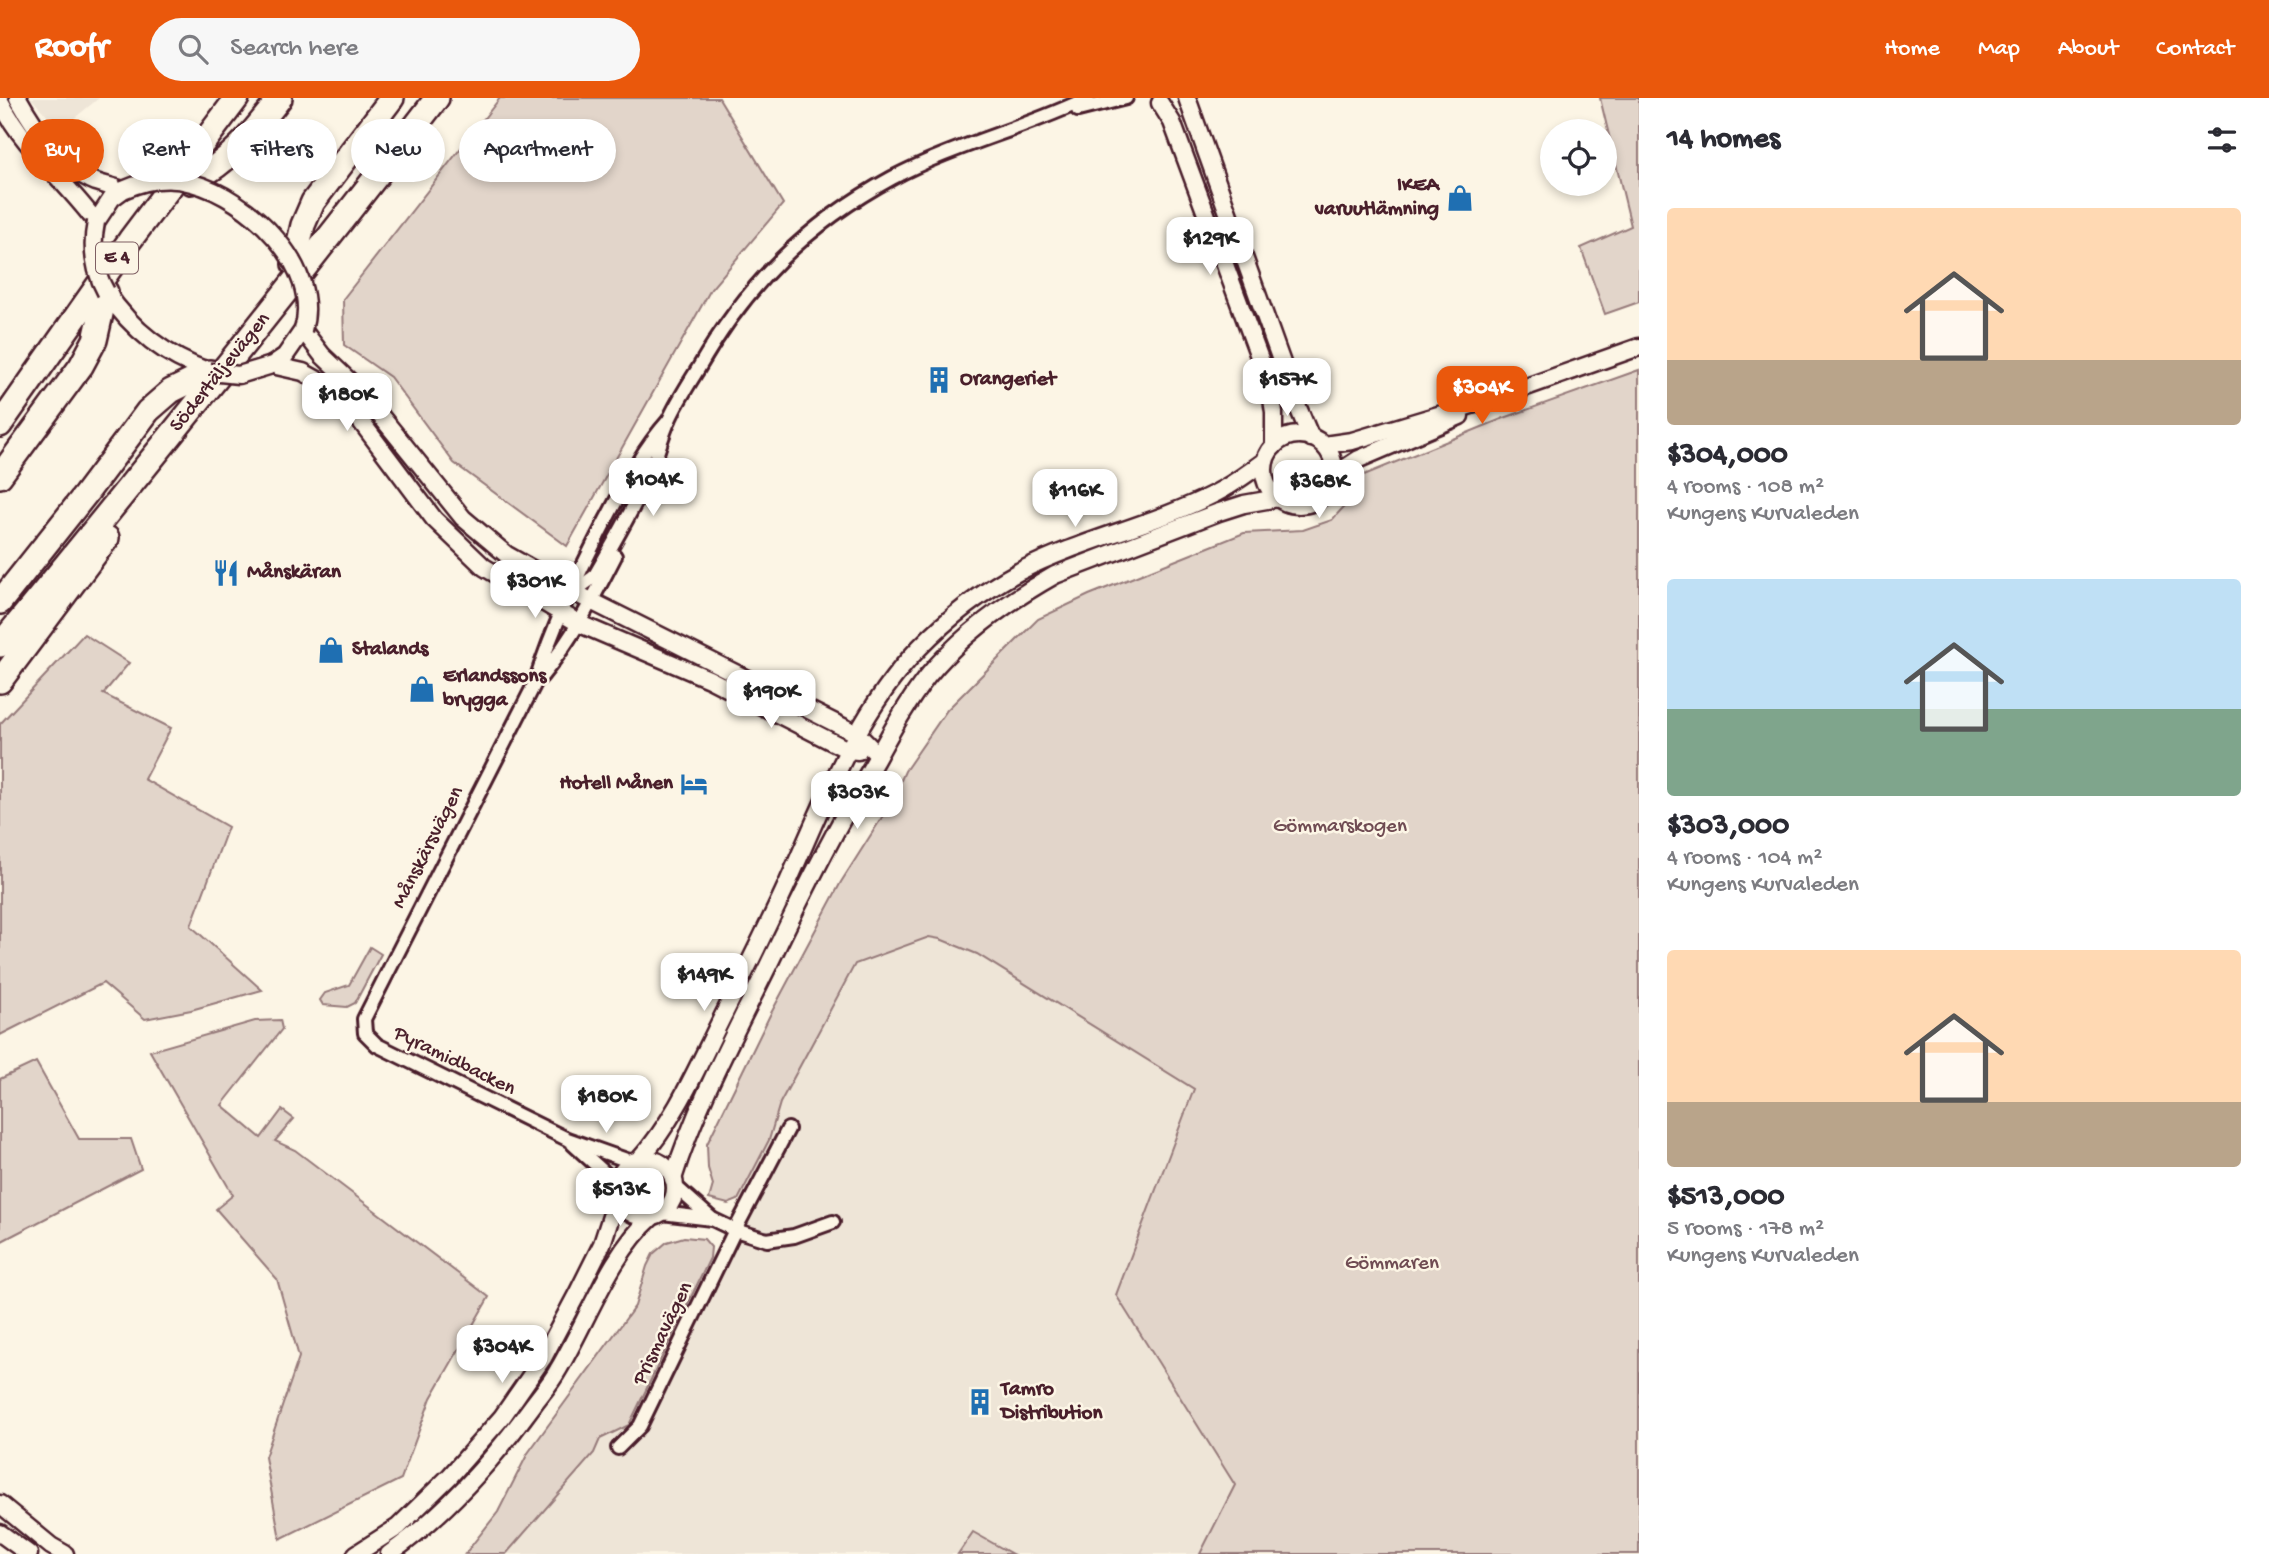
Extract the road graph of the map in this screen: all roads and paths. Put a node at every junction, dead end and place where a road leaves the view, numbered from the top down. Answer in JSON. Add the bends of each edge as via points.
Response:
{"nodes":[{"id":1,"x":18,"y":98,"type":"edge"},
{"id":2,"x":237,"y":98,"type":"edge"},
{"id":3,"x":279,"y":98,"type":"edge"},
{"id":4,"x":392,"y":98,"type":"edge"},
{"id":5,"x":437,"y":98,"type":"edge"},
{"id":6,"x":1088,"y":98,"type":"edge"},
{"id":7,"x":1126,"y":98,"type":"edge"},
{"id":8,"x":1180,"y":98,"type":"edge"},
{"id":9,"x":1187,"y":98,"type":"edge"},
{"id":10,"x":0,"y":101,"type":"edge"},
{"id":11,"x":1154,"y":101,"type":"edge"},
{"id":12,"x":1050,"y":116,"type":"junction"},
{"id":13,"x":213,"y":170,"type":"edge"},
{"id":14,"x":146,"y":182,"type":"edge"},
{"id":15,"x":191,"y":182,"type":"edge"},
{"id":16,"x":123,"y":190,"type":"junction"},
{"id":17,"x":96,"y":222,"type":"junction"},
{"id":18,"x":294,"y":264,"type":"junction"},
{"id":19,"x":106,"y":292,"type":"junction"},
{"id":20,"x":305,"y":334,"type":"junction"},
{"id":21,"x":1639,"y":347,"type":"edge"},
{"id":22,"x":278,"y":366,"type":"junction"},
{"id":23,"x":210,"y":372,"type":"junction"},
{"id":24,"x":1495,"y":398,"type":"junction"},
{"id":25,"x":197,"y":402,"type":"junction"},
{"id":26,"x":669,"y":420,"type":"junction"},
{"id":27,"x":1,"y":423,"type":"edge"},
{"id":28,"x":1318,"y":442,"type":"junction"},
{"id":29,"x":1274,"y":446,"type":"junction"},
{"id":30,"x":1265,"y":461,"type":"junction"},
{"id":31,"x":1333,"y":476,"type":"junction"},
{"id":32,"x":0,"y":477,"type":"edge"},
{"id":33,"x":1278,"y":498,"type":"junction"},
{"id":34,"x":569,"y":590,"type":"junction"},
{"id":35,"x":592,"y":601,"type":"junction"},
{"id":36,"x":0,"y":602,"type":"edge"},
{"id":37,"x":559,"y":613,"type":"junction"},
{"id":38,"x":580,"y":624,"type":"junction"},
{"id":39,"x":0,"y":645,"type":"edge"},
{"id":40,"x":0,"y":681,"type":"edge"},
{"id":41,"x":536,"y":683,"type":"junction"},
{"id":42,"x":857,"y":734,"type":"junction"},
{"id":43,"x":848,"y":750,"type":"junction"},
{"id":44,"x":878,"y":755,"type":"junction"},
{"id":45,"x":365,"y":1033,"type":"joint"},
{"id":46,"x":788,"y":1129,"type":"dead end"},
{"id":47,"x":568,"y":1139,"type":"junction"},
{"id":48,"x":636,"y":1161,"type":"junction"},
{"id":49,"x":674,"y":1182,"type":"junction"},
{"id":50,"x":617,"y":1190,"type":"junction"},
{"id":51,"x":657,"y":1215,"type":"junction"},
{"id":52,"x":712,"y":1219,"type":"junction"},
{"id":53,"x":833,"y":1222,"type":"dead end"},
{"id":54,"x":735,"y":1230,"type":"junction"},
{"id":55,"x":618,"y":1448,"type":"dead end"},
{"id":56,"x":0,"y":1504,"type":"edge"},
{"id":57,"x":0,"y":1533,"type":"edge"},
{"id":58,"x":29,"y":1554,"type":"edge"},
{"id":59,"x":65,"y":1554,"type":"edge"},
{"id":60,"x":356,"y":1554,"type":"edge"},
{"id":61,"x":389,"y":1554,"type":"edge"}],
"edges":[{"from":1,"to":16,"type":"street","via":[[41,135],[77,171]]},
{"from":2,"to":27,"type":"highway","number":"E 4"},
{"from":3,"to":13,"type":"highway","via":[[245,142]]},
{"from":4,"to":18,"type":"highway","via":[[313,202]]},
{"from":5,"to":25,"type":"highway","name":"Södertäljevägen"},
{"from":6,"to":12,"type":"street","name":"Månskärsvägen"},
{"from":7,"to":12,"type":"street","name":"Månskärsvägen"},
{"from":8,"to":11,"type":"street","via":[[1170,103]]},
{"from":9,"to":28,"type":"street","via":[[1297,405]]},
{"from":10,"to":17,"type":"street","via":[[37,157]]},
{"from":11,"to":29,"type":"street","via":[[1172,122],[1270,386]]},
{"from":12,"to":26,"type":"street","name":"Månskärsvägen","via":[[929,160],[845,206],[797,242],[727,321]]},
{"from":14,"to":16,"type":"street","bridge":true},
{"from":15,"to":18,"type":"street","bridge":true,"via":[[247,211]]},
{"from":16,"to":17,"type":"street"},
{"from":17,"to":19,"type":"street","bridge":true,"via":[[94,258]]},
{"from":18,"to":20,"type":"street","bridge":true,"via":[[307,309]]},
{"from":19,"to":23,"type":"street","via":[[150,342]]},
{"from":19,"to":32,"type":"highway","via":[[95,340],[81,366]]},
{"from":20,"to":22,"type":"street"},
{"from":20,"to":34,"type":"street","via":[[363,394],[463,518],[507,555]]},
{"from":21,"to":24,"type":"street"},
{"from":22,"to":23,"type":"street","bridge":true,"via":[[239,375]]},
{"from":22,"to":37,"type":"street","via":[[303,372],[337,394],[411,492],[458,544],[484,567]]},
{"from":23,"to":36,"type":"highway","via":[[171,391],[148,411]]},
{"from":24,"to":28,"type":"street","via":[[1352,442]]},
{"from":24,"to":31,"type":"street","via":[[1359,459]]},
{"from":25,"to":39,"type":"highway","name":"Södertäljevägen"},
{"from":25,"to":40,"type":"highway","via":[[155,474]]},
{"from":26,"to":34,"type":"street","name":"Månskärsvägen","via":[[637,461]]},
{"from":26,"to":35,"type":"street","name":"Månskärsvägen","via":[[655,479]]},
{"from":28,"to":29,"type":"street","via":[[1291,436]]},
{"from":28,"to":31,"type":"street","via":[[1333,465]]},
{"from":29,"to":30,"type":"street"},
{"from":30,"to":33,"type":"street","via":[[1266,482]]},
{"from":30,"to":42,"type":"street","via":[[1194,503],[1045,560],[981,595],[907,661]]},
{"from":31,"to":33,"type":"street","via":[[1322,496],[1312,503],[1289,504]]},
{"from":33,"to":44,"type":"street","via":[[1219,512],[1081,564],[1031,589],[964,638],[946,657],[906,705]]},
{"from":34,"to":35,"type":"street"},
{"from":34,"to":37,"type":"street","name":"Månskärsvägen"},
{"from":35,"to":38,"type":"street","name":"Månskärsvägen"},
{"from":35,"to":42,"type":"street"},
{"from":37,"to":38,"type":"street"},
{"from":37,"to":41,"type":"street","name":"Månskärsvägen"},
{"from":38,"to":41,"type":"street","name":"Månskärsvägen"},
{"from":38,"to":43,"type":"street","via":[[709,679]]},
{"from":41,"to":45,"type":"street","name":"Månskärsvägen","via":[[366,1012]]},
{"from":42,"to":43,"type":"street"},
{"from":42,"to":44,"type":"street"},
{"from":43,"to":44,"type":"street"},
{"from":43,"to":48,"type":"street","via":[[693,1078],[668,1124]]},
{"from":44,"to":49,"type":"street","via":[[822,856],[708,1090]]},
{"from":45,"to":47,"type":"street","name":"Pyramidbacken","via":[[377,1045]]},
{"from":46,"to":54,"type":"street","name":"Prismavägen"},
{"from":47,"to":48,"type":"street","name":"Pyramidbacken"},
{"from":47,"to":50,"type":"street","name":"Pyramidbacken"},
{"from":48,"to":49,"type":"street","via":[[659,1163]]},
{"from":48,"to":50,"type":"street","via":[[625,1167]]},
{"from":49,"to":51,"type":"street","via":[[673,1199]]},
{"from":49,"to":52,"type":"street"},
{"from":50,"to":51,"type":"street","via":[[628,1211],[636,1216]]},
{"from":50,"to":60,"type":"street","via":[[602,1244],[582,1284],[543,1358],[502,1417],[398,1527]]},
{"from":51,"to":52,"type":"street"},
{"from":51,"to":61,"type":"street","via":[[629,1240],[557,1373],[512,1434],[461,1490]]},
{"from":52,"to":54,"type":"street"},
{"from":53,"to":54,"type":"street","via":[[767,1240]]},
{"from":54,"to":55,"type":"street","name":"Prismavägen","via":[[640,1426]]},
{"from":56,"to":59,"type":"street"},
{"from":57,"to":58,"type":"street"}]}
